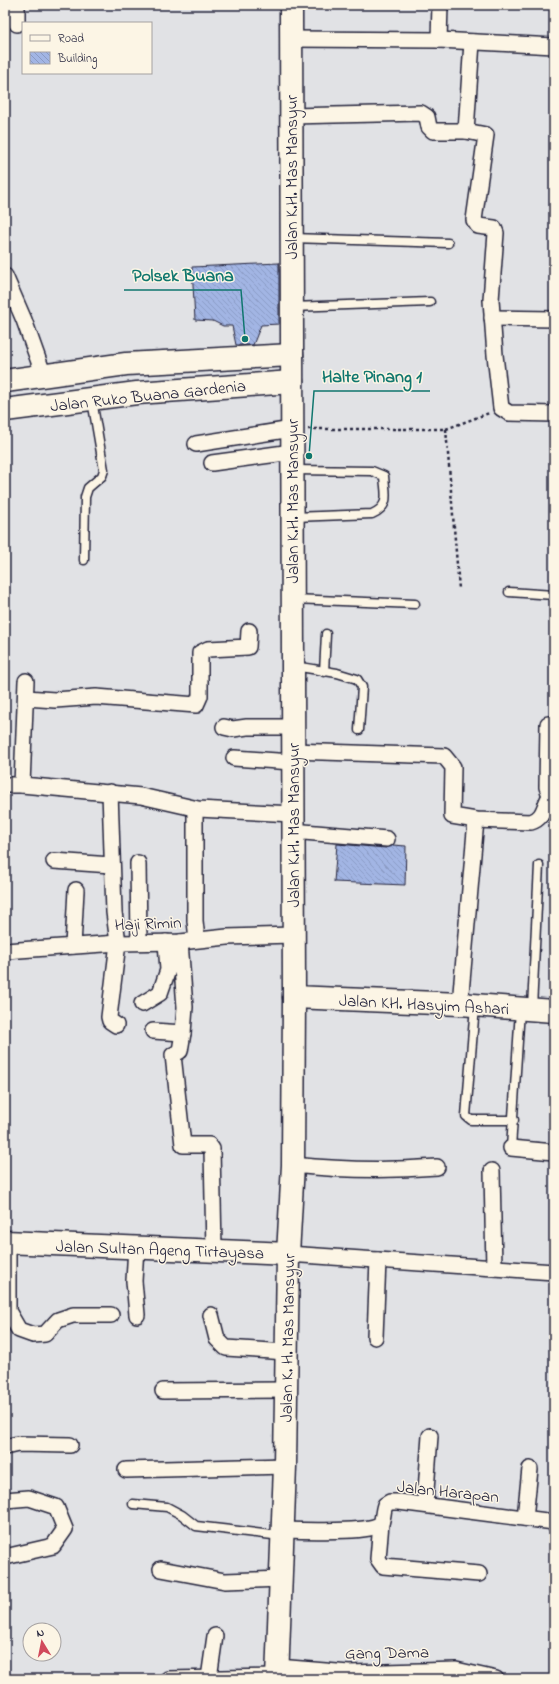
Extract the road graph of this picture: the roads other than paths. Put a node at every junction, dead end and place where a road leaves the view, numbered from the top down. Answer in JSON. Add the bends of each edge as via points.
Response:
{"nodes":[{"id":1,"x":17,"y":5,"type":"edge"},
{"id":2,"x":291,"y":5,"type":"edge"},
{"id":3,"x":440,"y":5,"type":"edge"},
{"id":4,"x":17,"y":24,"type":"dead end"},
{"id":5,"x":291,"y":39,"type":"junction"},
{"id":6,"x":439,"y":40,"type":"junction"},
{"id":7,"x":472,"y":42,"type":"junction"},
{"id":8,"x":554,"y":46,"type":"edge"},
{"id":9,"x":291,"y":116,"type":"junction"},
{"id":10,"x":466,"y":131,"type":"junction"},
{"id":11,"x":291,"y":238,"type":"junction"},
{"id":12,"x":448,"y":243,"type":"dead end"},
{"id":13,"x":5,"y":276,"type":"edge"},
{"id":14,"x":430,"y":302,"type":"dead end"},
{"id":15,"x":291,"y":307,"type":"junction"},
{"id":16,"x":492,"y":318,"type":"junction"},
{"id":17,"x":554,"y":319,"type":"edge"},
{"id":18,"x":292,"y":355,"type":"junction"},
{"id":19,"x":250,"y":357,"type":"junction"},
{"id":20,"x":44,"y":376,"type":"junction"},
{"id":21,"x":5,"y":382,"type":"edge"},
{"id":22,"x":292,"y":382,"type":"junction"},
{"id":23,"x":255,"y":384,"type":"junction"},
{"id":24,"x":92,"y":400,"type":"junction"},
{"id":25,"x":5,"y":410,"type":"edge"},
{"id":26,"x":554,"y":414,"type":"edge"},
{"id":27,"x":292,"y":428,"type":"junction"},
{"id":28,"x":196,"y":444,"type":"dead end"},
{"id":29,"x":292,"y":461,"type":"junction"},
{"id":30,"x":212,"y":463,"type":"dead end"},
{"id":31,"x":292,"y":517,"type":"junction"},
{"id":32,"x":84,"y":560,"type":"dead end"},
{"id":33,"x":509,"y":592,"type":"dead end"},
{"id":34,"x":554,"y":594,"type":"edge"},
{"id":35,"x":292,"y":599,"type":"junction"},
{"id":36,"x":415,"y":604,"type":"dead end"},
{"id":37,"x":249,"y":631,"type":"dead end"},
{"id":38,"x":326,"y":634,"type":"dead end"},
{"id":39,"x":292,"y":666,"type":"junction"},
{"id":40,"x":324,"y":672,"type":"junction"},
{"id":41,"x":26,"y":681,"type":"dead end"},
{"id":42,"x":26,"y":698,"type":"junction"},
{"id":43,"x":548,"y":724,"type":"dead end"},
{"id":44,"x":224,"y":727,"type":"dead end"},
{"id":45,"x":292,"y":727,"type":"junction"},
{"id":46,"x":359,"y":730,"type":"dead end"},
{"id":47,"x":292,"y":756,"type":"junction"},
{"id":48,"x":234,"y":758,"type":"dead end"},
{"id":49,"x":5,"y":785,"type":"edge"},
{"id":50,"x":22,"y":785,"type":"junction"},
{"id":51,"x":110,"y":792,"type":"junction"},
{"id":52,"x":552,"y":793,"type":"edge"},
{"id":53,"x":195,"y":809,"type":"junction"},
{"id":54,"x":476,"y":820,"type":"junction"},
{"id":55,"x":292,"y":823,"type":"junction"},
{"id":56,"x":387,"y":839,"type":"dead end"},
{"id":57,"x":54,"y":862,"type":"dead end"},
{"id":58,"x":138,"y":863,"type":"dead end"},
{"id":59,"x":112,"y":865,"type":"junction"},
{"id":60,"x":539,"y":865,"type":"dead end"},
{"id":61,"x":76,"y":890,"type":"dead end"},
{"id":62,"x":293,"y":935,"type":"junction"},
{"id":63,"x":197,"y":939,"type":"junction"},
{"id":64,"x":139,"y":941,"type":"junction"},
{"id":65,"x":118,"y":942,"type":"junction"},
{"id":66,"x":173,"y":942,"type":"junction"},
{"id":67,"x":73,"y":946,"type":"junction"},
{"id":68,"x":5,"y":951,"type":"edge"},
{"id":69,"x":294,"y":997,"type":"junction"},
{"id":70,"x":142,"y":1004,"type":"dead end"},
{"id":71,"x":467,"y":1005,"type":"junction"},
{"id":72,"x":526,"y":1009,"type":"junction"},
{"id":73,"x":554,"y":1011,"type":"edge"},
{"id":74,"x":116,"y":1025,"type":"dead end"},
{"id":75,"x":152,"y":1031,"type":"dead end"},
{"id":76,"x":183,"y":1033,"type":"junction"},
{"id":77,"x":514,"y":1120,"type":"junction"},
{"id":78,"x":511,"y":1148,"type":"joint"},
{"id":79,"x":554,"y":1152,"type":"edge"},
{"id":80,"x":293,"y":1165,"type":"junction"},
{"id":81,"x":437,"y":1167,"type":"dead end"},
{"id":82,"x":492,"y":1171,"type":"dead end"},
{"id":83,"x":6,"y":1242,"type":"edge"},
{"id":84,"x":136,"y":1247,"type":"junction"},
{"id":85,"x":214,"y":1250,"type":"junction"},
{"id":86,"x":288,"y":1254,"type":"junction"},
{"id":87,"x":378,"y":1260,"type":"junction"},
{"id":88,"x":494,"y":1268,"type":"junction"},
{"id":89,"x":554,"y":1272,"type":"edge"},
{"id":90,"x":111,"y":1315,"type":"dead end"},
{"id":91,"x":137,"y":1315,"type":"dead end"},
{"id":92,"x":211,"y":1315,"type":"dead end"},
{"id":93,"x":374,"y":1338,"type":"dead end"},
{"id":94,"x":286,"y":1352,"type":"junction"},
{"id":95,"x":287,"y":1390,"type":"junction"},
{"id":96,"x":163,"y":1391,"type":"dead end"},
{"id":97,"x":430,"y":1436,"type":"dead end"},
{"id":98,"x":70,"y":1445,"type":"dead end"},
{"id":99,"x":5,"y":1447,"type":"edge"},
{"id":100,"x":285,"y":1466,"type":"junction"},
{"id":101,"x":530,"y":1469,"type":"dead end"},
{"id":102,"x":126,"y":1470,"type":"dead end"},
{"id":103,"x":8,"y":1500,"type":"edge"},
{"id":104,"x":133,"y":1504,"type":"dead end"},
{"id":105,"x":425,"y":1504,"type":"junction"},
{"id":106,"x":525,"y":1518,"type":"junction"},
{"id":107,"x":554,"y":1522,"type":"edge"},
{"id":108,"x":381,"y":1523,"type":"junction"},
{"id":109,"x":282,"y":1533,"type":"junction"},
{"id":110,"x":5,"y":1557,"type":"edge"},
{"id":111,"x":161,"y":1570,"type":"dead end"},
{"id":112,"x":479,"y":1574,"type":"dead end"},
{"id":113,"x":281,"y":1579,"type":"junction"},
{"id":114,"x":215,"y":1636,"type":"dead end"},
{"id":115,"x":277,"y":1674,"type":"edge"},
{"id":116,"x":210,"y":1678,"type":"junction"},
{"id":117,"x":168,"y":1679,"type":"edge"},
{"id":118,"x":496,"y":1679,"type":"edge"}],
"edges":[{"from":1,"to":4,"type":"street"},
{"from":2,"to":5,"type":"main road","name":"Jalan K.H. Mas Mansyur"},
{"from":3,"to":6,"type":"street"},
{"from":5,"to":6,"type":"street"},
{"from":5,"to":9,"type":"main road","name":"Jalan K.H. Mas Mansyur"},
{"from":6,"to":7,"type":"street"},
{"from":7,"to":8,"type":"street"},
{"from":7,"to":10,"type":"street"},
{"from":9,"to":10,"type":"street","via":[[421,113],[427,117],[433,131]]},
{"from":9,"to":11,"type":"main road","name":"Jalan K.H. Mas Mansyur"},
{"from":10,"to":16,"type":"street","via":[[484,134],[486,137],[474,220],[478,226],[494,228],[496,233]]},
{"from":11,"to":12,"type":"lane"},
{"from":11,"to":15,"type":"main road","name":"Jalan K.H. Mas Mansyur"},
{"from":13,"to":20,"type":"street"},
{"from":14,"to":15,"type":"lane"},
{"from":15,"to":18,"type":"main road","name":"Jalan K.H. Mas Mansyur"},
{"from":16,"to":17,"type":"street"},
{"from":16,"to":26,"type":"street","via":[[501,408],[509,413]]},
{"from":18,"to":19,"type":"main road","name":"Jalan Ruko Buana Gardenia"},
{"from":18,"to":22,"type":"main road","name":"Jalan K.H. Mas Mansyur"},
{"from":19,"to":20,"type":"main road","name":"Jalan Ruko Buana Gardenia","via":[[126,364]]},
{"from":19,"to":23,"type":"main road","via":[[258,370]]},
{"from":20,"to":21,"type":"main road","name":"Jalan Ruko Buana Gardenia"},
{"from":22,"to":23,"type":"main road","name":"Jalan Ruko Buana Gardenia"},
{"from":22,"to":27,"type":"main road","name":"Jalan K.H. Mas Mansyur"},
{"from":23,"to":24,"type":"main road","name":"Jalan Ruko Buana Gardenia"},
{"from":24,"to":25,"type":"main road","name":"Jalan Ruko Buana Gardenia"},
{"from":24,"to":32,"type":"lane","via":[[104,470],[102,476],[88,488],[85,498]]},
{"from":27,"to":28,"type":"street"},
{"from":27,"to":29,"type":"main road","name":"Jalan K.H. Mas Mansyur"},
{"from":29,"to":30,"type":"street"},
{"from":29,"to":31,"type":"main road","name":"Jalan K.H. Mas Mansyur"},
{"from":29,"to":31,"type":"lane","via":[[372,471],[384,476],[386,502],[381,511],[372,514]]},
{"from":31,"to":35,"type":"main road","name":"Jalan K.H. Mas Mansyur"},
{"from":33,"to":34,"type":"lane"},
{"from":35,"to":36,"type":"lane"},
{"from":35,"to":39,"type":"main road","name":"Jalan K.H. Mas Mansyur"},
{"from":37,"to":42,"type":"street","via":[[248,647],[208,649],[200,653],[200,696],[196,705],[96,698]]},
{"from":38,"to":40,"type":"lane"},
{"from":39,"to":40,"type":"lane"},
{"from":39,"to":45,"type":"main road","name":"Jalan K.H. Mas Mansyur"},
{"from":40,"to":46,"type":"lane","via":[[357,679],[362,687]]},
{"from":41,"to":42,"type":"street"},
{"from":42,"to":50,"type":"street","via":[[23,717]]},
{"from":43,"to":52,"type":"street","via":[[547,787]]},
{"from":44,"to":45,"type":"street"},
{"from":45,"to":47,"type":"main road","name":"Jalan K.H. Mas Mansyur"},
{"from":47,"to":48,"type":"street"},
{"from":47,"to":54,"type":"street","via":[[444,756],[453,767],[452,816]]},
{"from":47,"to":55,"type":"main road","name":"Jalan K.H. Mas Mansyur"},
{"from":49,"to":50,"type":"street"},
{"from":50,"to":51,"type":"street"},
{"from":51,"to":53,"type":"street","via":[[141,796]]},
{"from":51,"to":59,"type":"street"},
{"from":52,"to":54,"type":"street","via":[[538,820]]},
{"from":53,"to":55,"type":"street"},
{"from":53,"to":63,"type":"street"},
{"from":54,"to":71,"type":"street"},
{"from":55,"to":56,"type":"street"},
{"from":55,"to":62,"type":"main road","name":"Jalan K.H. Mas Mansyur"},
{"from":57,"to":59,"type":"street"},
{"from":58,"to":64,"type":"street"},
{"from":59,"to":65,"type":"street"},
{"from":60,"to":72,"type":"lane"},
{"from":61,"to":67,"type":"street"},
{"from":62,"to":63,"type":"street","name":"Haji Rimin"},
{"from":62,"to":69,"type":"main road","name":"Jalan K.H. Mas Mansyur"},
{"from":63,"to":66,"type":"street","name":"Haji Rimin"},
{"from":64,"to":65,"type":"street","name":"Haji Rimin"},
{"from":64,"to":66,"type":"street","name":"Haji Rimin"},
{"from":65,"to":67,"type":"street","name":"Haji Rimin"},
{"from":65,"to":74,"type":"street","via":[[109,1017]]},
{"from":66,"to":70,"type":"street","via":[[168,970],[160,993]]},
{"from":66,"to":76,"type":"street","via":[[185,1007]]},
{"from":67,"to":68,"type":"street","name":"Haji Rimin"},
{"from":69,"to":71,"type":"main road","name":"Jalan KH. Hasyim Ashari"},
{"from":69,"to":80,"type":"main road","name":"Jalan K. H. Mas Mansyur"},
{"from":71,"to":72,"type":"main road","name":"Jalan KH. Hasyim Ashari"},
{"from":71,"to":77,"type":"lane","via":[[466,1116],[472,1120]]},
{"from":72,"to":73,"type":"main road","name":"Jalan KH. Hasyim Ashari"},
{"from":72,"to":77,"type":"lane"},
{"from":75,"to":76,"type":"street"},
{"from":76,"to":85,"type":"street","via":[[180,1051],[173,1055],[183,1145],[209,1145],[212,1149]]},
{"from":77,"to":78,"type":"lane"},
{"from":78,"to":79,"type":"street"},
{"from":80,"to":81,"type":"street","via":[[329,1169],[403,1170]]},
{"from":80,"to":86,"type":"main road","name":"Jalan K. H. Mas Mansyur"},
{"from":82,"to":88,"type":"street"},
{"from":83,"to":84,"type":"main road","name":"Jalan Sultan Ageng Tirtayasa"},
{"from":83,"to":90,"type":"street","via":[[8,1311],[19,1330],[33,1335],[45,1334],[58,1320],[73,1315]]},
{"from":84,"to":85,"type":"main road","name":"Jalan Sultan Ageng Tirtayasa"},
{"from":84,"to":91,"type":"street","via":[[134,1281]]},
{"from":85,"to":86,"type":"main road","name":"Jalan Sultan Ageng Tirtayasa"},
{"from":86,"to":87,"type":"street","name":"Jalan Sultan Ageng Tirtayasa"},
{"from":86,"to":94,"type":"main road","name":"Jalan K. H. Mas Mansyur"},
{"from":87,"to":88,"type":"street","name":"Jalan Sultan Ageng Tirtayasa"},
{"from":87,"to":93,"type":"street"},
{"from":88,"to":89,"type":"street","name":"Jalan Sultan Ageng Tirtayasa"},
{"from":92,"to":94,"type":"street","via":[[217,1339],[226,1348]]},
{"from":94,"to":95,"type":"main road","name":"Jalan K. H. Mas Mansyur"},
{"from":95,"to":96,"type":"street"},
{"from":95,"to":100,"type":"main road","name":"Jalan K. H. Mas Mansyur"},
{"from":97,"to":105,"type":"street"},
{"from":98,"to":99,"type":"street","via":[[18,1444]]},
{"from":100,"to":102,"type":"street"},
{"from":100,"to":109,"type":"main road","name":"Jalan K. H. Mas Mansyur"},
{"from":101,"to":106,"type":"street"},
{"from":103,"to":110,"type":"street","via":[[29,1498],[56,1507],[65,1529],[53,1546]]},
{"from":104,"to":109,"type":"lane","via":[[167,1507],[196,1526]]},
{"from":105,"to":106,"type":"street","name":"Jalan Harapan"},
{"from":105,"to":108,"type":"street","name":"Jalan Harapan","via":[[390,1502],[385,1505]]},
{"from":106,"to":107,"type":"street","name":"Jalan Harapan"},
{"from":108,"to":109,"type":"street","via":[[377,1527],[358,1530]]},
{"from":108,"to":112,"type":"street","name":"Jalan Harapan","via":[[378,1559],[384,1566]]},
{"from":109,"to":113,"type":"main road","name":"Jalan K. H. Mas Mansyur"},
{"from":111,"to":113,"type":"street","via":[[225,1581]]},
{"from":113,"to":115,"type":"main road","name":"Jalan K. H. Mas Mansyur"},
{"from":114,"to":116,"type":"street"},
{"from":115,"to":116,"type":"street","name":"Gang Dama"},
{"from":115,"to":118,"type":"street","name":"Gang Dama","via":[[456,1670]]},
{"from":116,"to":117,"type":"street","name":"Gang Dama"}]}
